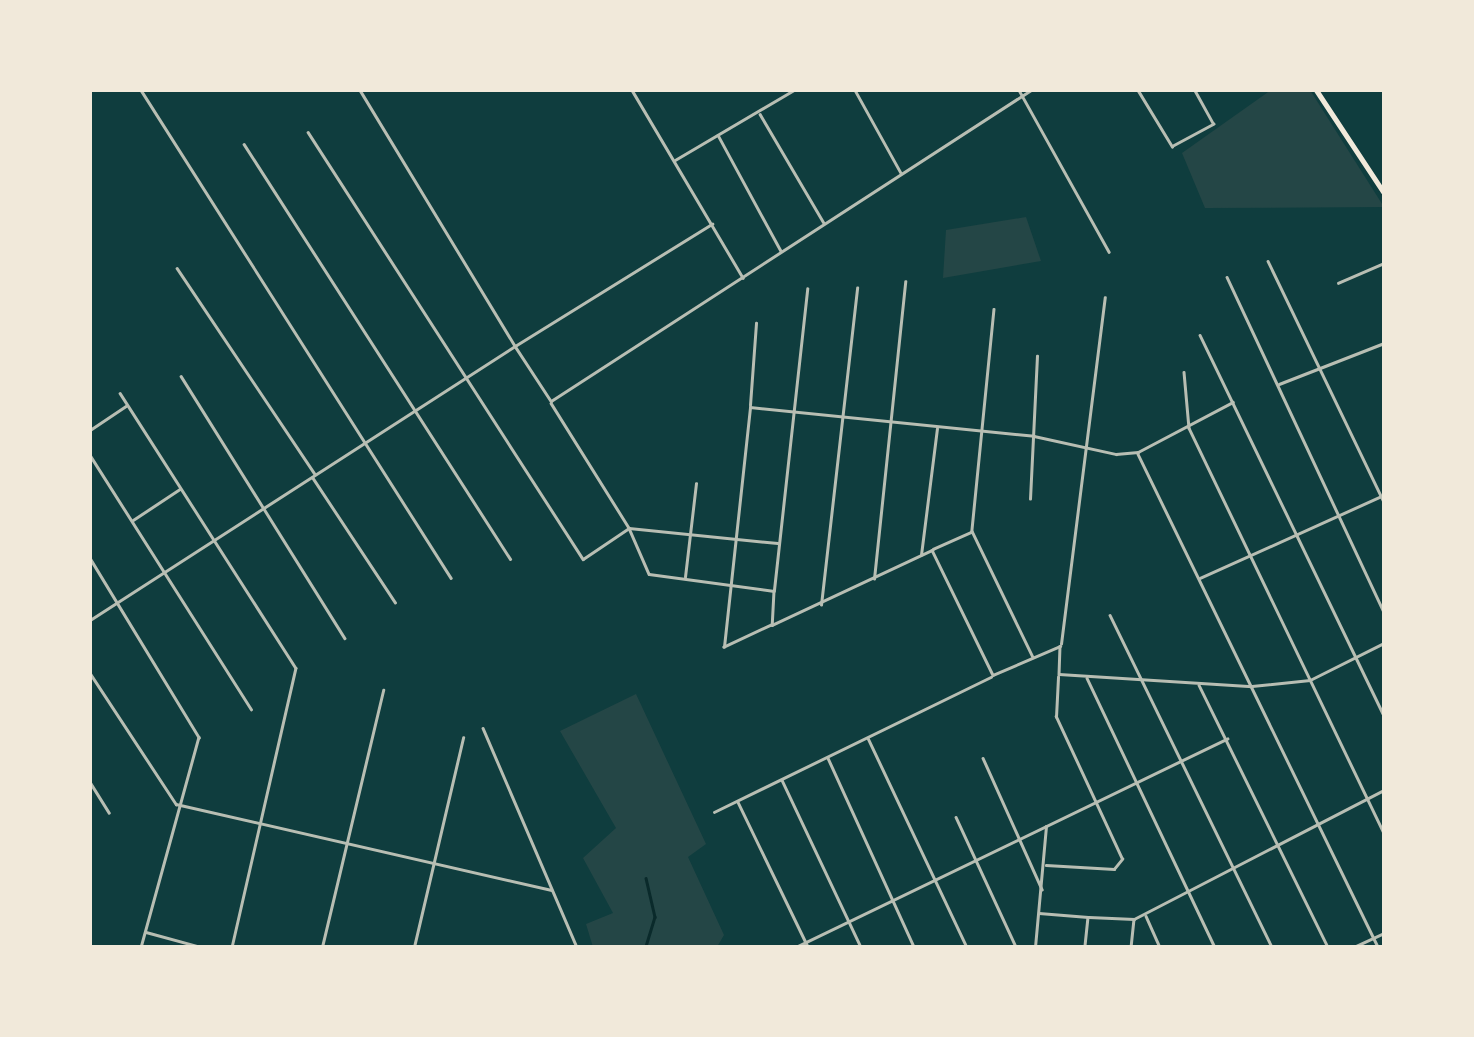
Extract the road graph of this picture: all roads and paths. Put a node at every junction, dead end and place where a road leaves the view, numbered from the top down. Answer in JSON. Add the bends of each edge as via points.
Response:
{"nodes":[{"id":1,"x":141,"y":90,"type":"edge"},
{"id":2,"x":360,"y":90,"type":"edge"},
{"id":3,"x":632,"y":90,"type":"edge"},
{"id":4,"x":794,"y":90,"type":"edge"},
{"id":5,"x":856,"y":90,"type":"edge"},
{"id":6,"x":1019,"y":90,"type":"edge"},
{"id":7,"x":1031,"y":90,"type":"edge"},
{"id":8,"x":1138,"y":90,"type":"edge"},
{"id":9,"x":1194,"y":90,"type":"edge"},
{"id":10,"x":1318,"y":92,"type":"edge"},
{"id":11,"x":1022,"y":96,"type":"junction"},
{"id":12,"x":759,"y":111,"type":"junction"},
{"id":13,"x":308,"y":132,"type":"dead end"},
{"id":14,"x":718,"y":136,"type":"junction"},
{"id":15,"x":244,"y":144,"type":"dead end"},
{"id":16,"x":674,"y":160,"type":"junction"},
{"id":17,"x":902,"y":174,"type":"junction"},
{"id":18,"x":1384,"y":193,"type":"edge"},
{"id":19,"x":712,"y":224,"type":"junction"},
{"id":20,"x":825,"y":225,"type":"junction"},
{"id":21,"x":782,"y":252,"type":"junction"},
{"id":22,"x":1108,"y":252,"type":"dead end"},
{"id":23,"x":1268,"y":261,"type":"dead end"},
{"id":24,"x":1384,"y":263,"type":"edge"},
{"id":25,"x":177,"y":268,"type":"dead end"},
{"id":26,"x":1227,"y":277,"type":"dead end"},
{"id":27,"x":742,"y":278,"type":"junction"},
{"id":28,"x":905,"y":282,"type":"dead end"},
{"id":29,"x":1338,"y":283,"type":"dead end"},
{"id":30,"x":856,"y":288,"type":"dead end"},
{"id":31,"x":807,"y":289,"type":"dead end"},
{"id":32,"x":1105,"y":298,"type":"dead end"},
{"id":33,"x":994,"y":309,"type":"dead end"},
{"id":34,"x":756,"y":324,"type":"dead end"},
{"id":35,"x":1200,"y":335,"type":"dead end"},
{"id":36,"x":1384,"y":343,"type":"edge"},
{"id":37,"x":515,"y":346,"type":"junction"},
{"id":38,"x":1037,"y":356,"type":"dead end"},
{"id":39,"x":1323,"y":368,"type":"junction"},
{"id":40,"x":1184,"y":372,"type":"dead end"},
{"id":41,"x":181,"y":376,"type":"dead end"},
{"id":42,"x":464,"y":378,"type":"junction"},
{"id":43,"x":1278,"y":384,"type":"junction"},
{"id":44,"x":120,"y":393,"type":"dead end"},
{"id":45,"x":551,"y":401,"type":"junction"},
{"id":46,"x":1233,"y":402,"type":"junction"},
{"id":47,"x":128,"y":405,"type":"junction"},
{"id":48,"x":750,"y":407,"type":"junction"},
{"id":49,"x":416,"y":410,"type":"junction"},
{"id":50,"x":795,"y":412,"type":"junction"},
{"id":51,"x":842,"y":415,"type":"junction"},
{"id":52,"x":890,"y":422,"type":"junction"},
{"id":53,"x":937,"y":426,"type":"junction"},
{"id":54,"x":1189,"y":428,"type":"junction"},
{"id":55,"x":90,"y":430,"type":"edge"},
{"id":56,"x":982,"y":431,"type":"junction"},
{"id":57,"x":1034,"y":436,"type":"junction"},
{"id":58,"x":363,"y":444,"type":"junction"},
{"id":59,"x":1091,"y":450,"type":"junction"},
{"id":60,"x":1138,"y":452,"type":"junction"},
{"id":61,"x":90,"y":455,"type":"edge"},
{"id":62,"x":314,"y":476,"type":"junction"},
{"id":63,"x":696,"y":484,"type":"dead end"},
{"id":64,"x":180,"y":489,"type":"junction"},
{"id":65,"x":1383,"y":495,"type":"edge"},
{"id":66,"x":1030,"y":498,"type":"dead end"},
{"id":67,"x":1384,"y":502,"type":"edge"},
{"id":68,"x":262,"y":510,"type":"junction"},
{"id":69,"x":1340,"y":516,"type":"junction"},
{"id":70,"x":131,"y":521,"type":"junction"},
{"id":71,"x":628,"y":528,"type":"junction"},
{"id":72,"x":972,"y":531,"type":"junction"},
{"id":73,"x":690,"y":533,"type":"junction"},
{"id":74,"x":1298,"y":535,"type":"junction"},
{"id":75,"x":735,"y":538,"type":"junction"},
{"id":76,"x":213,"y":542,"type":"junction"},
{"id":77,"x":779,"y":543,"type":"junction"},
{"id":78,"x":932,"y":550,"type":"junction"},
{"id":79,"x":921,"y":556,"type":"junction"},
{"id":80,"x":90,"y":558,"type":"edge"},
{"id":81,"x":1247,"y":558,"type":"junction"},
{"id":82,"x":510,"y":559,"type":"dead end"},
{"id":83,"x":164,"y":572,"type":"junction"},
{"id":84,"x":450,"y":578,"type":"dead end"},
{"id":85,"x":1200,"y":578,"type":"junction"},
{"id":86,"x":684,"y":579,"type":"junction"},
{"id":87,"x":874,"y":580,"type":"junction"},
{"id":88,"x":729,"y":585,"type":"junction"},
{"id":89,"x":774,"y":591,"type":"junction"},
{"id":90,"x":118,"y":602,"type":"junction"},
{"id":91,"x":396,"y":602,"type":"dead end"},
{"id":92,"x":821,"y":607,"type":"junction"},
{"id":93,"x":1384,"y":612,"type":"edge"},
{"id":94,"x":1110,"y":615,"type":"dead end"},
{"id":95,"x":90,"y":620,"type":"edge"},
{"id":96,"x":772,"y":625,"type":"junction"},
{"id":97,"x":346,"y":638,"type":"dead end"},
{"id":98,"x":1384,"y":643,"type":"edge"},
{"id":99,"x":1060,"y":646,"type":"junction"},
{"id":100,"x":1033,"y":657,"type":"junction"},
{"id":101,"x":1356,"y":657,"type":"junction"},
{"id":102,"x":90,"y":673,"type":"edge"},
{"id":103,"x":1059,"y":674,"type":"junction"},
{"id":104,"x":994,"y":676,"type":"junction"},
{"id":105,"x":1087,"y":677,"type":"junction"},
{"id":106,"x":1310,"y":680,"type":"junction"},
{"id":107,"x":1143,"y":681,"type":"junction"},
{"id":108,"x":1198,"y":684,"type":"junction"},
{"id":109,"x":1252,"y":686,"type":"junction"},
{"id":110,"x":383,"y":690,"type":"dead end"},
{"id":111,"x":251,"y":709,"type":"dead end"},
{"id":112,"x":1384,"y":715,"type":"edge"},
{"id":113,"x":483,"y":728,"type":"dead end"},
{"id":114,"x":867,"y":737,"type":"junction"},
{"id":115,"x":462,"y":738,"type":"dead end"},
{"id":116,"x":1226,"y":739,"type":"junction"},
{"id":117,"x":827,"y":757,"type":"junction"},
{"id":118,"x":982,"y":758,"type":"dead end"},
{"id":119,"x":1185,"y":760,"type":"junction"},
{"id":120,"x":782,"y":779,"type":"junction"},
{"id":121,"x":1141,"y":780,"type":"junction"},
{"id":122,"x":90,"y":782,"type":"edge"},
{"id":123,"x":1384,"y":790,"type":"edge"},
{"id":124,"x":1368,"y":798,"type":"junction"},
{"id":125,"x":738,"y":800,"type":"junction"},
{"id":126,"x":1096,"y":803,"type":"junction"},
{"id":127,"x":176,"y":804,"type":"junction"},
{"id":128,"x":109,"y":812,"type":"dead end"},
{"id":129,"x":714,"y":812,"type":"dead end"},
{"id":130,"x":956,"y":817,"type":"dead end"},
{"id":131,"x":1319,"y":821,"type":"junction"},
{"id":132,"x":261,"y":824,"type":"junction"},
{"id":133,"x":1046,"y":826,"type":"junction"},
{"id":134,"x":1384,"y":834,"type":"edge"},
{"id":135,"x":1018,"y":835,"type":"junction"},
{"id":136,"x":1274,"y":843,"type":"junction"},
{"id":137,"x":345,"y":846,"type":"junction"},
{"id":138,"x":974,"y":858,"type":"junction"},
{"id":139,"x":1231,"y":862,"type":"junction"},
{"id":140,"x":1046,"y":865,"type":"junction"},
{"id":141,"x":432,"y":866,"type":"junction"},
{"id":142,"x":934,"y":881,"type":"junction"},
{"id":143,"x":1186,"y":886,"type":"junction"},
{"id":144,"x":1042,"y":889,"type":"junction"},
{"id":145,"x":551,"y":890,"type":"junction"},
{"id":146,"x":892,"y":901,"type":"junction"},
{"id":147,"x":1039,"y":913,"type":"junction"},
{"id":148,"x":1145,"y":914,"type":"junction"},
{"id":149,"x":1088,"y":917,"type":"junction"},
{"id":150,"x":1134,"y":919,"type":"junction"},
{"id":151,"x":849,"y":922,"type":"junction"},
{"id":152,"x":145,"y":931,"type":"junction"},
{"id":153,"x":1384,"y":933,"type":"edge"},
{"id":154,"x":1374,"y":938,"type":"junction"},
{"id":155,"x":807,"y":945,"type":"edge"},
{"id":156,"x":141,"y":947,"type":"edge"},
{"id":157,"x":202,"y":947,"type":"edge"},
{"id":158,"x":232,"y":947,"type":"edge"},
{"id":159,"x":322,"y":947,"type":"edge"},
{"id":160,"x":414,"y":947,"type":"edge"},
{"id":161,"x":577,"y":947,"type":"edge"},
{"id":162,"x":796,"y":947,"type":"edge"},
{"id":163,"x":861,"y":947,"type":"edge"},
{"id":164,"x":914,"y":947,"type":"edge"},
{"id":165,"x":967,"y":947,"type":"edge"},
{"id":166,"x":1016,"y":947,"type":"edge"},
{"id":167,"x":1035,"y":947,"type":"edge"},
{"id":168,"x":1085,"y":947,"type":"edge"},
{"id":169,"x":1131,"y":947,"type":"edge"},
{"id":170,"x":1160,"y":947,"type":"edge"},
{"id":171,"x":1215,"y":947,"type":"edge"},
{"id":172,"x":1272,"y":947,"type":"edge"},
{"id":173,"x":1328,"y":947,"type":"edge"},
{"id":174,"x":1354,"y":947,"type":"edge"},
{"id":175,"x":1378,"y":947,"type":"edge"}],
"edges":[{"from":1,"to":58,"type":"street"},
{"from":2,"to":37,"type":"street"},
{"from":3,"to":16,"type":"street"},
{"from":4,"to":12,"type":"street"},
{"from":5,"to":17,"type":"street"},
{"from":6,"to":11,"type":"street"},
{"from":7,"to":11,"type":"street"},
{"from":8,"to":9,"type":"street","via":[[1172,146],[1213,124]]},
{"from":10,"to":18,"type":"highway"},
{"from":11,"to":17,"type":"street"},
{"from":11,"to":22,"type":"street"},
{"from":12,"to":14,"type":"street"},
{"from":12,"to":20,"type":"street"},
{"from":13,"to":42,"type":"street"},
{"from":14,"to":16,"type":"street"},
{"from":14,"to":21,"type":"street"},
{"from":15,"to":49,"type":"street"},
{"from":16,"to":19,"type":"street"},
{"from":17,"to":20,"type":"street"},
{"from":19,"to":27,"type":"street"},
{"from":19,"to":37,"type":"street"},
{"from":20,"to":21,"type":"street"},
{"from":21,"to":27,"type":"street"},
{"from":23,"to":39,"type":"street"},
{"from":24,"to":29,"type":"street"},
{"from":25,"to":62,"type":"street"},
{"from":26,"to":43,"type":"street"},
{"from":27,"to":45,"type":"street"},
{"from":28,"to":52,"type":"street"},
{"from":30,"to":51,"type":"street"},
{"from":31,"to":50,"type":"street"},
{"from":32,"to":59,"type":"street"},
{"from":33,"to":56,"type":"street"},
{"from":34,"to":48,"type":"street"},
{"from":35,"to":46,"type":"street"},
{"from":36,"to":39,"type":"street"},
{"from":37,"to":42,"type":"street"},
{"from":37,"to":45,"type":"street"},
{"from":38,"to":57,"type":"street"},
{"from":39,"to":43,"type":"street"},
{"from":39,"to":65,"type":"street"},
{"from":40,"to":54,"type":"street"},
{"from":41,"to":68,"type":"street"},
{"from":42,"to":49,"type":"street"},
{"from":42,"to":71,"type":"street","via":[[582,559]]},
{"from":43,"to":69,"type":"street"},
{"from":44,"to":47,"type":"street"},
{"from":45,"to":71,"type":"street"},
{"from":46,"to":54,"type":"street"},
{"from":46,"to":74,"type":"street"},
{"from":47,"to":55,"type":"street"},
{"from":47,"to":64,"type":"street"},
{"from":48,"to":50,"type":"street"},
{"from":48,"to":75,"type":"street"},
{"from":49,"to":58,"type":"street"},
{"from":49,"to":82,"type":"street"},
{"from":50,"to":51,"type":"street"},
{"from":50,"to":77,"type":"street"},
{"from":51,"to":52,"type":"street"},
{"from":51,"to":92,"type":"street"},
{"from":52,"to":53,"type":"street"},
{"from":52,"to":87,"type":"street"},
{"from":53,"to":56,"type":"street"},
{"from":53,"to":79,"type":"street"},
{"from":54,"to":60,"type":"street"},
{"from":54,"to":81,"type":"street"},
{"from":56,"to":57,"type":"street"},
{"from":56,"to":72,"type":"street"},
{"from":57,"to":59,"type":"street"},
{"from":57,"to":66,"type":"street"},
{"from":58,"to":62,"type":"street"},
{"from":58,"to":84,"type":"street"},
{"from":59,"to":60,"type":"street"},
{"from":59,"to":99,"type":"street","via":[[1064,572]]},
{"from":60,"to":85,"type":"street"},
{"from":61,"to":70,"type":"street"},
{"from":62,"to":68,"type":"street"},
{"from":62,"to":91,"type":"street"},
{"from":63,"to":73,"type":"street"},
{"from":64,"to":70,"type":"street"},
{"from":64,"to":76,"type":"street"},
{"from":65,"to":67,"type":"street"},
{"from":65,"to":69,"type":"street"},
{"from":68,"to":76,"type":"street"},
{"from":68,"to":97,"type":"street"},
{"from":69,"to":74,"type":"street"},
{"from":69,"to":93,"type":"street"},
{"from":70,"to":83,"type":"street"},
{"from":71,"to":73,"type":"street"},
{"from":71,"to":86,"type":"street","via":[[649,574]]},
{"from":72,"to":78,"type":"street"},
{"from":72,"to":100,"type":"street"},
{"from":73,"to":75,"type":"street"},
{"from":73,"to":86,"type":"street"},
{"from":74,"to":81,"type":"street"},
{"from":74,"to":101,"type":"street"},
{"from":75,"to":77,"type":"street"},
{"from":75,"to":88,"type":"street"},
{"from":76,"to":83,"type":"street"},
{"from":76,"to":132,"type":"street","via":[[296,668]]},
{"from":77,"to":89,"type":"street"},
{"from":78,"to":79,"type":"street"},
{"from":78,"to":104,"type":"street"},
{"from":79,"to":87,"type":"street"},
{"from":80,"to":90,"type":"street"},
{"from":81,"to":85,"type":"street"},
{"from":81,"to":106,"type":"street"},
{"from":83,"to":90,"type":"street"},
{"from":83,"to":111,"type":"street"},
{"from":85,"to":109,"type":"street"},
{"from":86,"to":88,"type":"street"},
{"from":87,"to":92,"type":"street"},
{"from":88,"to":89,"type":"street"},
{"from":88,"to":96,"type":"street","via":[[724,647]]},
{"from":89,"to":96,"type":"street"},
{"from":90,"to":95,"type":"street"},
{"from":90,"to":127,"type":"street","via":[[200,738]]},
{"from":92,"to":96,"type":"street"},
{"from":94,"to":107,"type":"street"},
{"from":98,"to":101,"type":"street"},
{"from":99,"to":100,"type":"street"},
{"from":99,"to":103,"type":"street"},
{"from":100,"to":104,"type":"street"},
{"from":101,"to":106,"type":"street"},
{"from":101,"to":112,"type":"street"},
{"from":102,"to":127,"type":"street"},
{"from":103,"to":105,"type":"street"},
{"from":103,"to":126,"type":"street","via":[[1056,717]]},
{"from":104,"to":114,"type":"street"},
{"from":105,"to":107,"type":"street"},
{"from":105,"to":121,"type":"street"},
{"from":106,"to":109,"type":"street"},
{"from":106,"to":124,"type":"street"},
{"from":107,"to":108,"type":"street"},
{"from":107,"to":119,"type":"street"},
{"from":108,"to":109,"type":"street"},
{"from":108,"to":116,"type":"street"},
{"from":109,"to":131,"type":"street"},
{"from":110,"to":137,"type":"street"},
{"from":113,"to":145,"type":"street"},
{"from":114,"to":117,"type":"street"},
{"from":114,"to":142,"type":"street"},
{"from":115,"to":141,"type":"street"},
{"from":116,"to":119,"type":"street"},
{"from":116,"to":136,"type":"street"},
{"from":117,"to":120,"type":"street"},
{"from":117,"to":146,"type":"street"},
{"from":118,"to":135,"type":"street"},
{"from":119,"to":121,"type":"street"},
{"from":119,"to":139,"type":"street"},
{"from":120,"to":125,"type":"street"},
{"from":120,"to":151,"type":"street"},
{"from":121,"to":126,"type":"street"},
{"from":121,"to":143,"type":"street"},
{"from":122,"to":128,"type":"street"},
{"from":123,"to":124,"type":"street"},
{"from":124,"to":131,"type":"street"},
{"from":124,"to":134,"type":"street"},
{"from":125,"to":129,"type":"street"},
{"from":125,"to":155,"type":"street"},
{"from":126,"to":133,"type":"street"},
{"from":126,"to":140,"type":"street","via":[[1120,864]]},
{"from":127,"to":132,"type":"street"},
{"from":127,"to":152,"type":"street"},
{"from":130,"to":138,"type":"street"},
{"from":131,"to":136,"type":"street"},
{"from":131,"to":154,"type":"street"},
{"from":132,"to":137,"type":"street"},
{"from":132,"to":158,"type":"street"},
{"from":133,"to":135,"type":"street"},
{"from":133,"to":140,"type":"street"},
{"from":135,"to":138,"type":"street"},
{"from":135,"to":144,"type":"street"},
{"from":136,"to":139,"type":"street"},
{"from":136,"to":173,"type":"street"},
{"from":137,"to":141,"type":"street"},
{"from":137,"to":159,"type":"street"},
{"from":138,"to":142,"type":"street"},
{"from":138,"to":166,"type":"street"},
{"from":139,"to":143,"type":"street"},
{"from":139,"to":172,"type":"street"},
{"from":140,"to":144,"type":"street"},
{"from":141,"to":145,"type":"street"},
{"from":141,"to":160,"type":"street"},
{"from":142,"to":146,"type":"street"},
{"from":142,"to":165,"type":"street"},
{"from":143,"to":148,"type":"street"},
{"from":143,"to":171,"type":"street"},
{"from":144,"to":147,"type":"street"},
{"from":145,"to":161,"type":"street"},
{"from":146,"to":151,"type":"street"},
{"from":146,"to":164,"type":"street"},
{"from":147,"to":149,"type":"street"},
{"from":147,"to":167,"type":"street"},
{"from":148,"to":150,"type":"street"},
{"from":148,"to":170,"type":"street"},
{"from":149,"to":150,"type":"street"},
{"from":149,"to":168,"type":"street"},
{"from":150,"to":169,"type":"street"},
{"from":151,"to":155,"type":"street"},
{"from":151,"to":163,"type":"street"},
{"from":152,"to":156,"type":"street"},
{"from":152,"to":157,"type":"street"},
{"from":153,"to":154,"type":"street"},
{"from":154,"to":174,"type":"street"},
{"from":154,"to":175,"type":"street"},
{"from":155,"to":162,"type":"street"}]}
